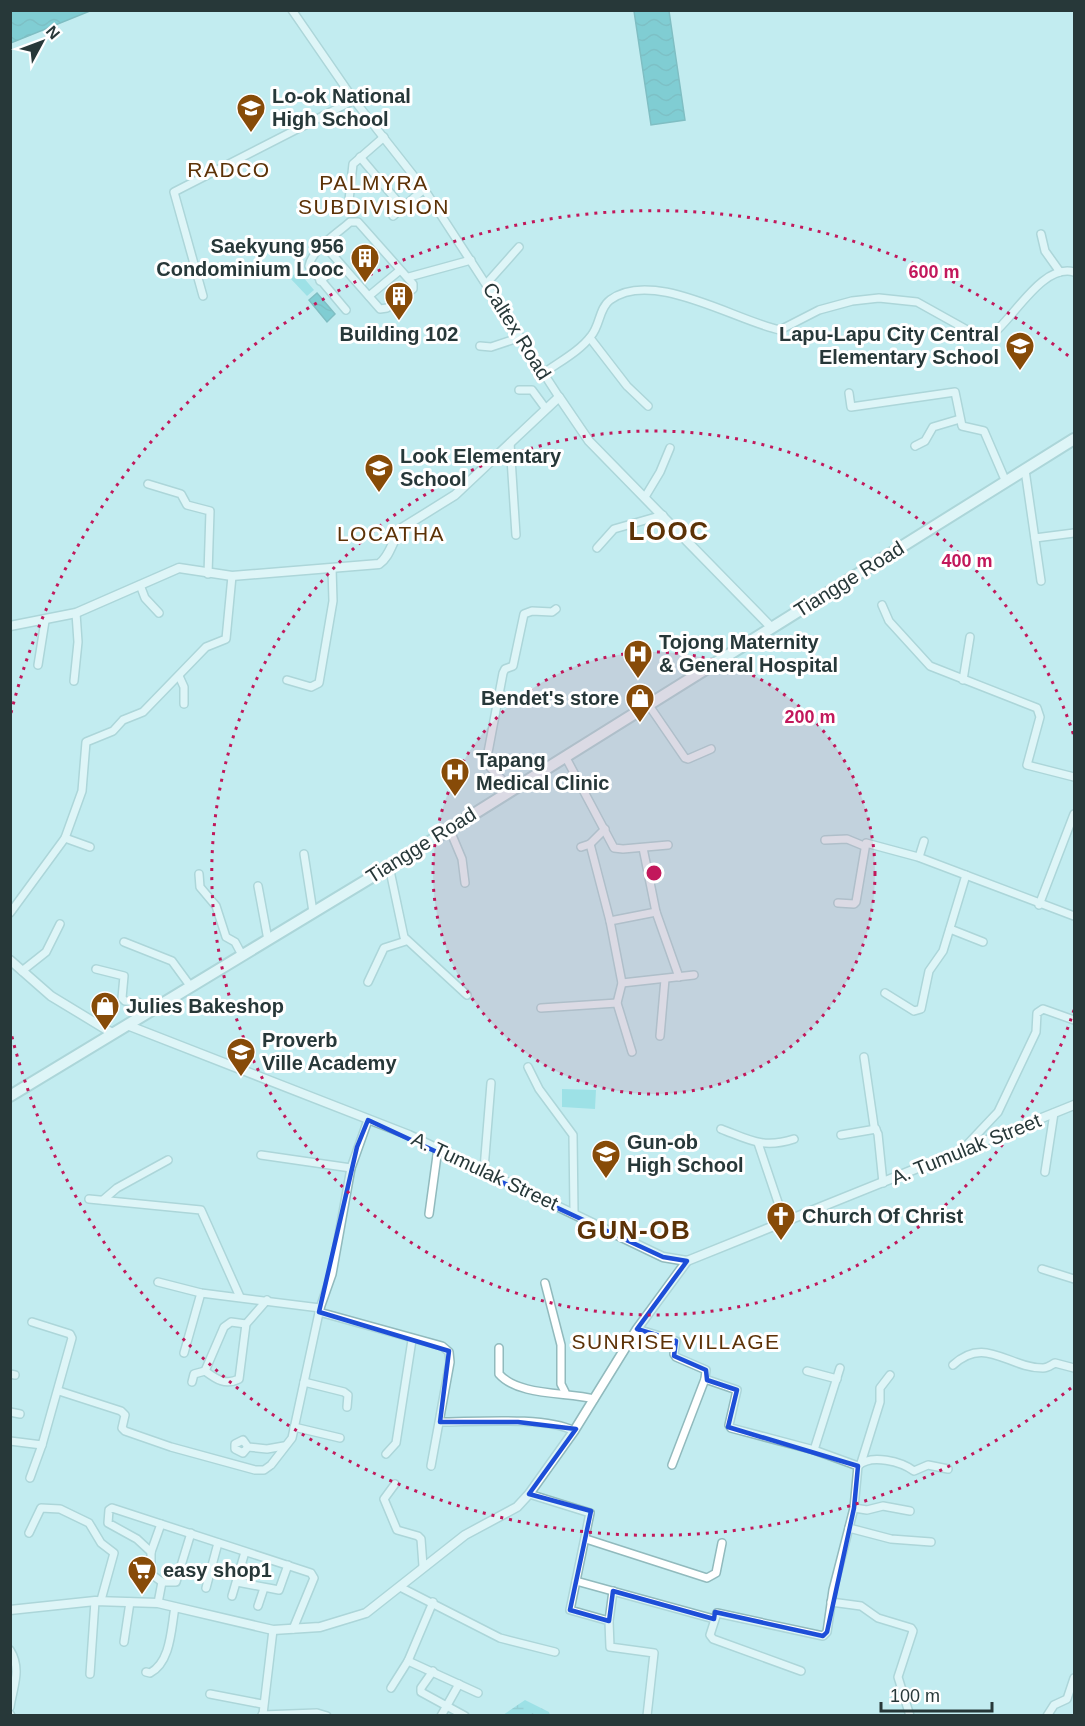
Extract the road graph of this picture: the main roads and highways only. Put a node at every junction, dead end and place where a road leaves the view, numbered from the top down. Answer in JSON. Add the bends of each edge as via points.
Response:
{"nodes":[{"id":1,"x":1074,"y":439,"type":"edge"},
{"id":2,"x":10,"y":1096,"type":"edge"}],
"edges":[{"from":1,"to":2,"type":"main road","name":"Tiangge Road","via":[[389,866]]}]}
